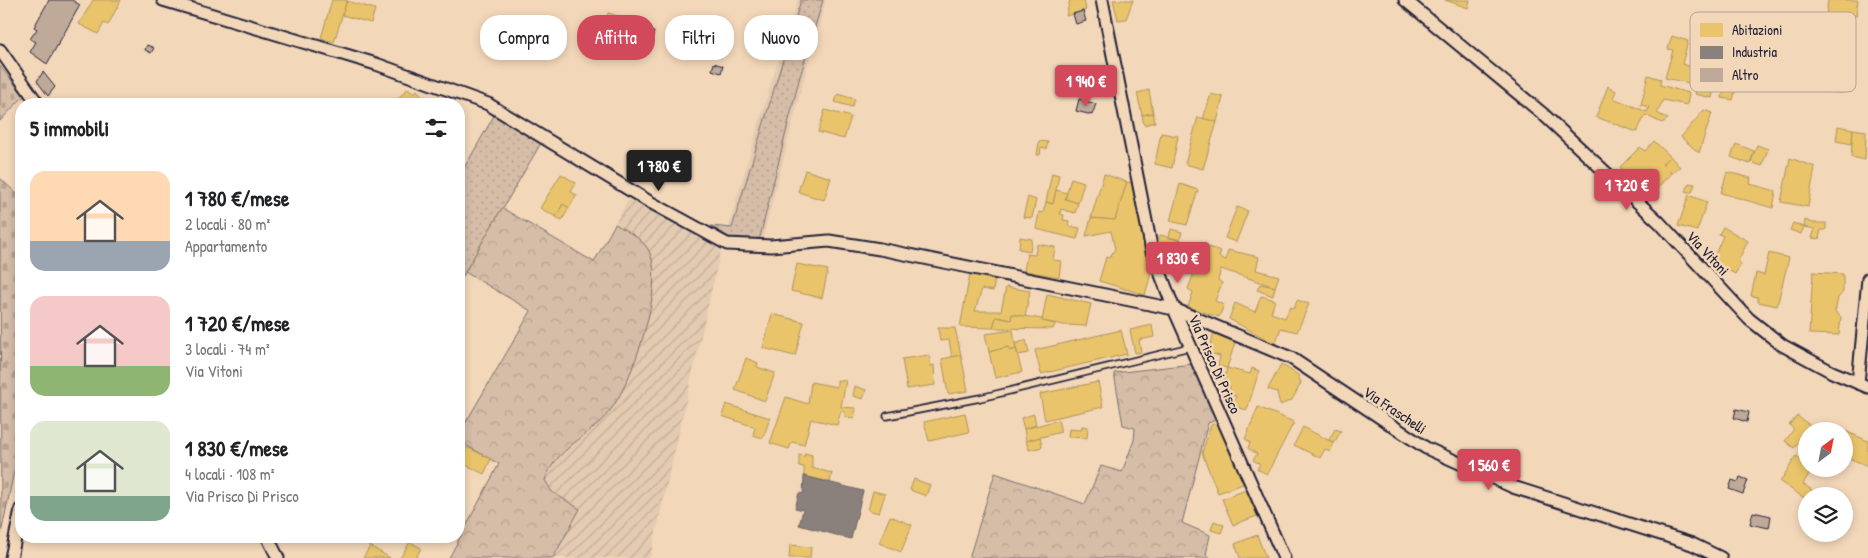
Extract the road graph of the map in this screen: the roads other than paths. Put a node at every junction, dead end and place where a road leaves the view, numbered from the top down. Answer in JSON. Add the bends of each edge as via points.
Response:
{"nodes":[{"id":1,"x":163,"y":0,"type":"edge"},
{"id":2,"x":1102,"y":0,"type":"edge"},
{"id":3,"x":1405,"y":0,"type":"edge"},
{"id":4,"x":0,"y":50,"type":"edge"},
{"id":5,"x":34,"y":98,"type":"edge"},
{"id":6,"x":1868,"y":279,"type":"edge"},
{"id":7,"x":1174,"y":309,"type":"junction"},
{"id":8,"x":1190,"y":347,"type":"junction"},
{"id":9,"x":1863,"y":385,"type":"edge"},
{"id":10,"x":887,"y":416,"type":"dead end"},
{"id":11,"x":15,"y":538,"type":"edge"},
{"id":12,"x":270,"y":543,"type":"edge"},
{"id":13,"x":11,"y":558,"type":"edge"},
{"id":14,"x":278,"y":558,"type":"edge"},
{"id":15,"x":1284,"y":558,"type":"edge"},
{"id":16,"x":1721,"y":558,"type":"edge"}],
"edges":[{"from":1,"to":7,"type":"street","name":"Via Fraschelli","via":[[376,64],[488,104],[648,201],[727,244],[771,246],[829,241]]},
{"from":2,"to":7,"type":"street","name":"Via Prisco Di Prisco","via":[[1152,251]]},
{"from":3,"to":9,"type":"street","name":"Via Vitoni","via":[[1544,114],[1659,222],[1749,320],[1782,345]]},
{"from":4,"to":5,"type":"street"},
{"from":6,"to":9,"type":"street"},
{"from":7,"to":8,"type":"street","name":"Via Prisco Di Prisco"},
{"from":7,"to":16,"type":"street","name":"Via Fraschelli","via":[[1291,358],[1426,448],[1513,487],[1692,544]]},
{"from":8,"to":10,"type":"lane","via":[[980,398]]},
{"from":8,"to":15,"type":"street","name":"Via Prisco Di Prisco"},
{"from":11,"to":13,"type":"street"},
{"from":12,"to":14,"type":"street"}]}
